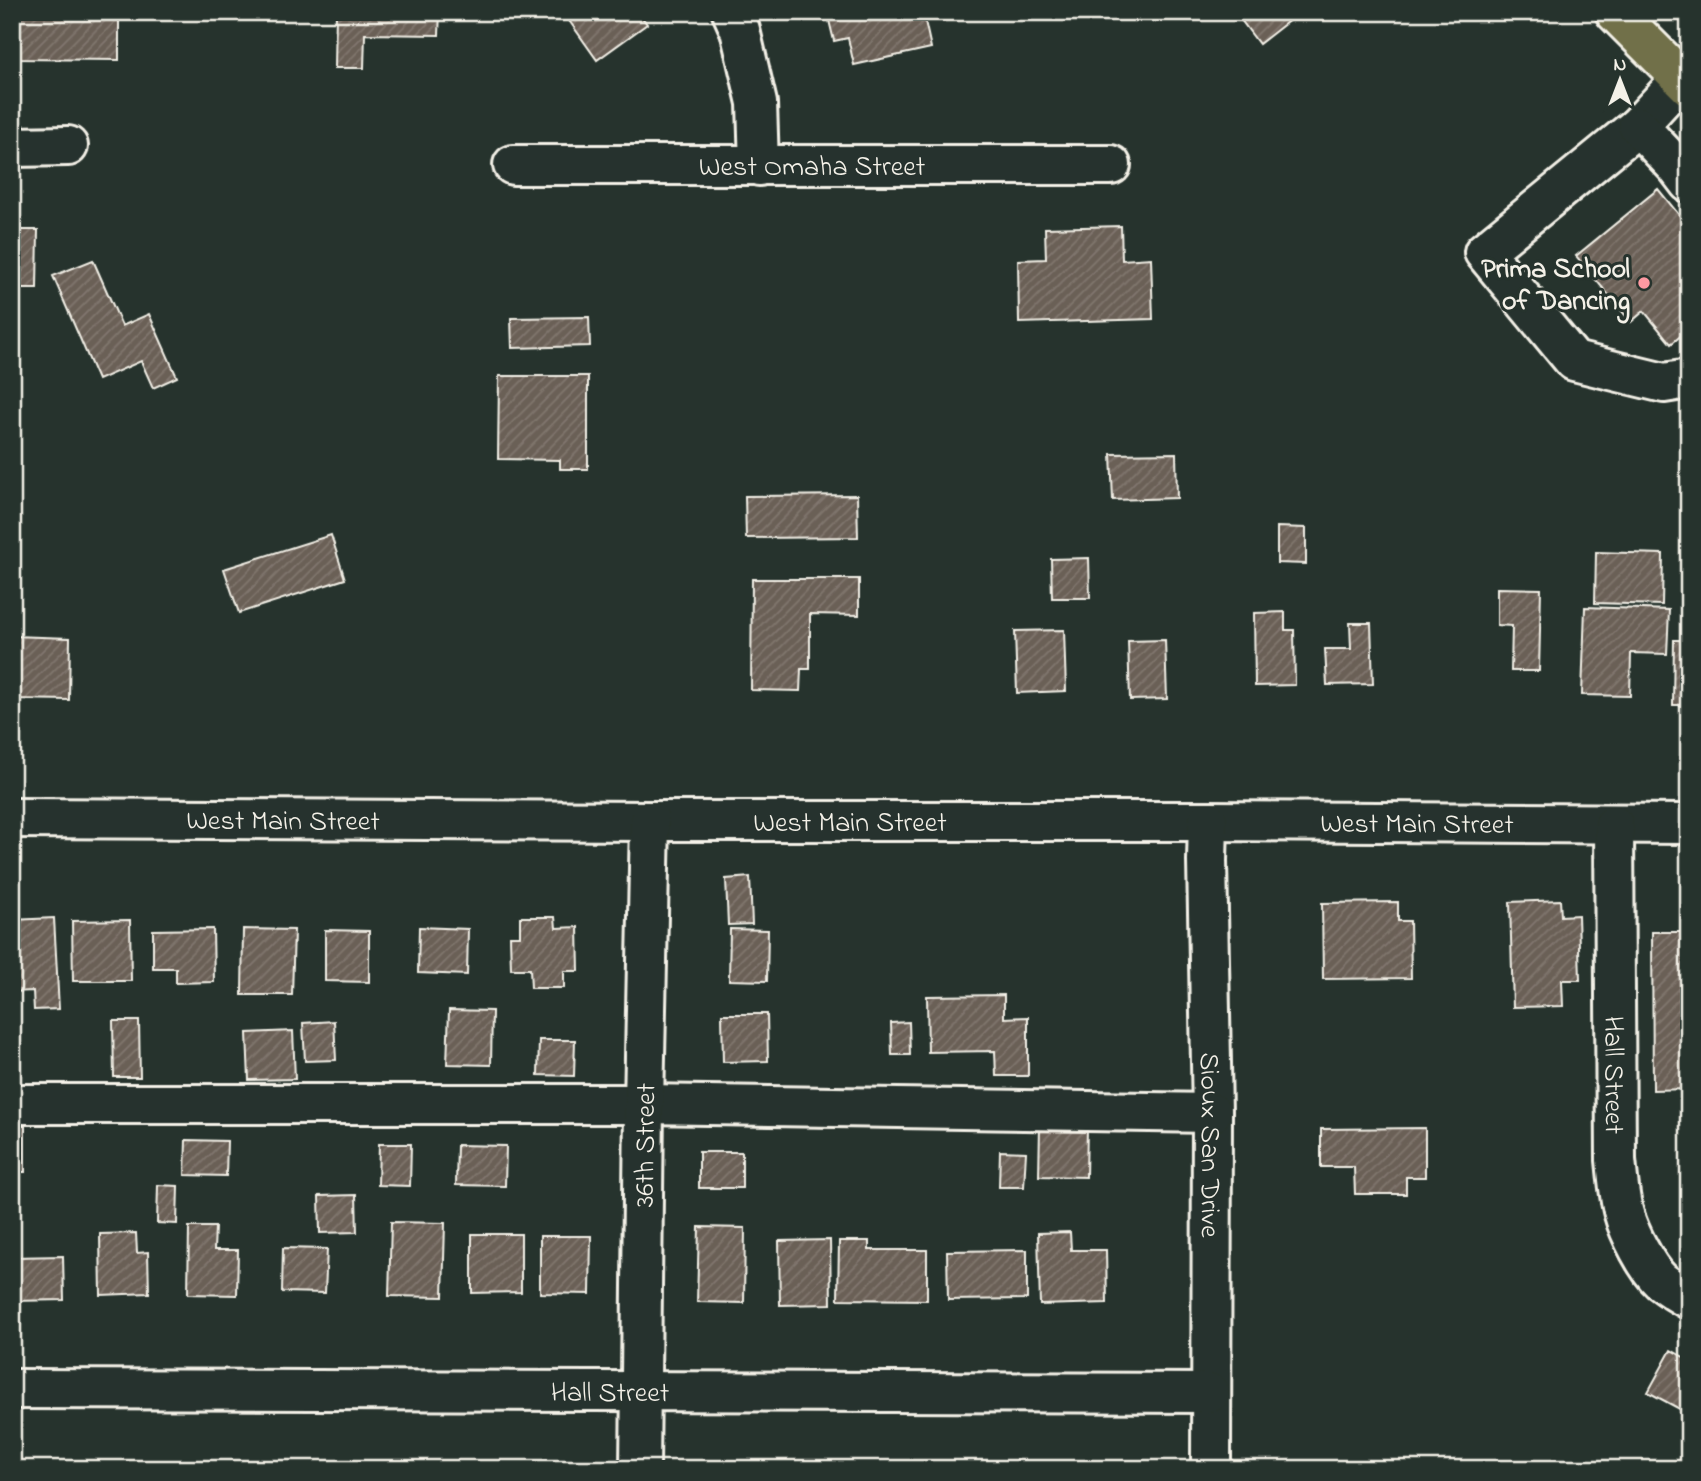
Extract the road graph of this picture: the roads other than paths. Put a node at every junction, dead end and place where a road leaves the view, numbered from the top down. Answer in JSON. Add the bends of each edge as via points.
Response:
{"nodes":[{"id":1,"x":732,"y":12,"type":"edge"},
{"id":2,"x":1615,"y":12,"type":"edge"},
{"id":3,"x":1685,"y":82,"type":"edge"},
{"id":4,"x":1638,"y":126,"type":"junction"},
{"id":5,"x":68,"y":146,"type":"dead end"},
{"id":6,"x":12,"y":147,"type":"edge"},
{"id":7,"x":513,"y":165,"type":"dead end"},
{"id":8,"x":1111,"y":165,"type":"dead end"},
{"id":9,"x":759,"y":166,"type":"junction"},
{"id":10,"x":1689,"y":183,"type":"edge"},
{"id":11,"x":1689,"y":379,"type":"edge"},
{"id":12,"x":12,"y":818,"type":"edge"},
{"id":13,"x":650,"y":821,"type":"junction"},
{"id":14,"x":1208,"y":821,"type":"junction"},
{"id":15,"x":1689,"y":824,"type":"edge"},
{"id":16,"x":1614,"y":825,"type":"junction"},
{"id":17,"x":12,"y":1104,"type":"edge"},
{"id":18,"x":644,"y":1104,"type":"junction"},
{"id":19,"x":1212,"y":1112,"type":"junction"},
{"id":20,"x":1689,"y":1299,"type":"edge"},
{"id":21,"x":12,"y":1389,"type":"edge"},
{"id":22,"x":640,"y":1392,"type":"junction"},
{"id":23,"x":1210,"y":1393,"type":"junction"},
{"id":24,"x":640,"y":1469,"type":"edge"},
{"id":25,"x":1211,"y":1469,"type":"edge"}],
"edges":[{"from":1,"to":9,"type":"street","via":[[757,103]]},
{"from":2,"to":3,"type":"main road"},
{"from":3,"to":4,"type":"street"},
{"from":4,"to":10,"type":"street"},
{"from":4,"to":11,"type":"street","via":[[1484,252],[1574,361],[1664,383]]},
{"from":5,"to":6,"type":"street"},
{"from":7,"to":9,"type":"street","name":"West Omaha Street"},
{"from":8,"to":9,"type":"street","name":"West Omaha Street"},
{"from":12,"to":13,"type":"street","name":"West Main Street"},
{"from":13,"to":14,"type":"street","name":"West Main Street"},
{"from":13,"to":18,"type":"street","name":"36th Street"},
{"from":14,"to":16,"type":"street","name":"West Main Street"},
{"from":14,"to":19,"type":"street","name":"Sioux San Drive"},
{"from":15,"to":16,"type":"street","name":"West Main Street"},
{"from":16,"to":20,"type":"street","name":"Hall Street","via":[[1619,1192],[1625,1218],[1646,1260],[1659,1279]]},
{"from":17,"to":18,"type":"street"},
{"from":18,"to":19,"type":"street"},
{"from":18,"to":22,"type":"street","name":"36th Street"},
{"from":19,"to":23,"type":"street","name":"Sioux San Drive"},
{"from":21,"to":22,"type":"street","name":"Hall Street"},
{"from":22,"to":23,"type":"street","name":"Hall Street"},
{"from":22,"to":24,"type":"street","name":"36th Street"},
{"from":23,"to":25,"type":"street","name":"Sioux San Drive"}]}
